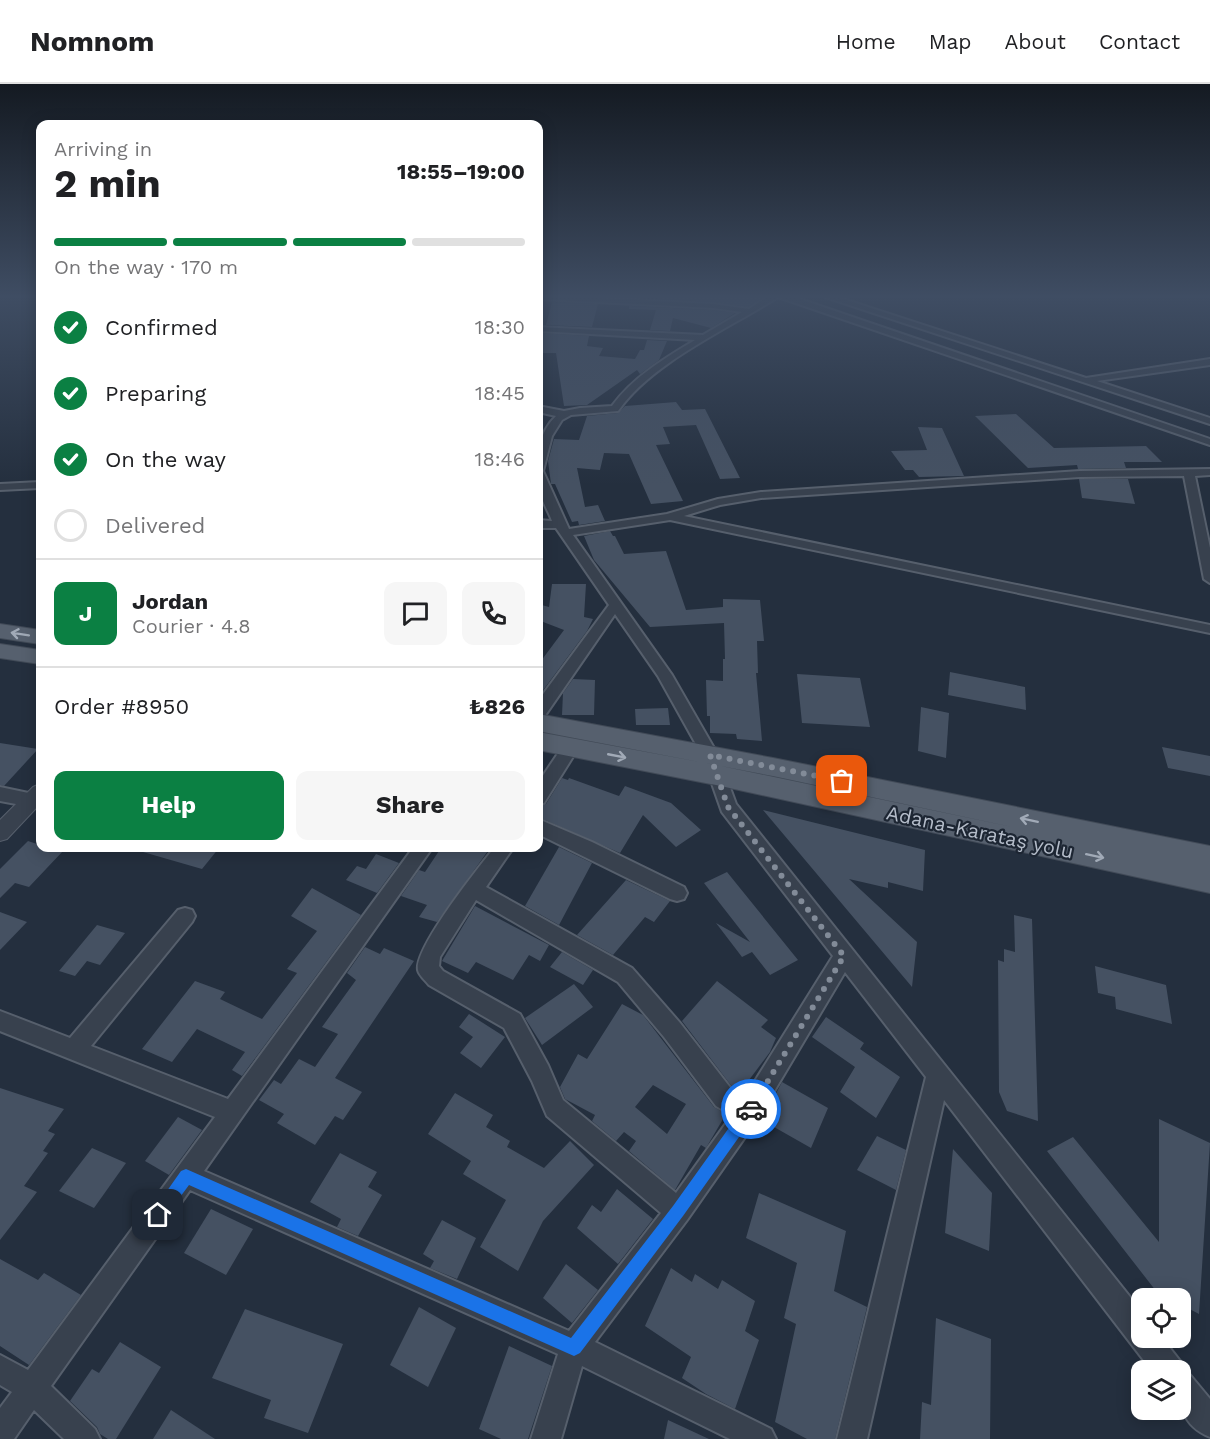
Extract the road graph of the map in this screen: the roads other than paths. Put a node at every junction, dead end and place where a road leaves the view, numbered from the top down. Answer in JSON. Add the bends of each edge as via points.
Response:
{"nodes":[{"id":1,"x":674,"y":358,"type":"edge"},
{"id":2,"x":964,"y":358,"type":"edge"},
{"id":3,"x":1015,"y":358,"type":"edge"},
{"id":4,"x":1210,"y":362,"type":"edge"},
{"id":5,"x":1084,"y":381,"type":"junction"},
{"id":6,"x":543,"y":410,"type":"edge"},
{"id":7,"x":563,"y":414,"type":"junction"},
{"id":8,"x":1210,"y":421,"type":"edge"},
{"id":9,"x":543,"y":436,"type":"edge"},
{"id":10,"x":1210,"y":442,"type":"edge"},
{"id":11,"x":1210,"y":472,"type":"edge"},
{"id":12,"x":1189,"y":473,"type":"junction"},
{"id":13,"x":543,"y":483,"type":"edge"},
{"id":14,"x":36,"y":485,"type":"edge"},
{"id":15,"x":0,"y":487,"type":"edge"},
{"id":16,"x":669,"y":517,"type":"junction"},
{"id":17,"x":543,"y":525,"type":"edge"},
{"id":18,"x":563,"y":529,"type":"junction"},
{"id":19,"x":1210,"y":579,"type":"edge"},
{"id":20,"x":616,"y":605,"type":"junction"},
{"id":21,"x":1210,"y":629,"type":"edge"},
{"id":22,"x":0,"y":631,"type":"edge"},
{"id":23,"x":36,"y":636,"type":"edge"},
{"id":24,"x":0,"y":651,"type":"edge"},
{"id":25,"x":36,"y":656,"type":"edge"},
{"id":26,"x":543,"y":706,"type":"edge"},
{"id":27,"x":543,"y":723,"type":"edge"},
{"id":28,"x":543,"y":742,"type":"edge"},
{"id":29,"x":571,"y":747,"type":"junction"},
{"id":30,"x":713,"y":765,"type":"junction"},
{"id":31,"x":543,"y":790,"type":"edge"},
{"id":32,"x":0,"y":794,"type":"edge"},
{"id":33,"x":36,"y":796,"type":"edge"},
{"id":34,"x":543,"y":828,"type":"edge"},
{"id":35,"x":0,"y":833,"type":"edge"},
{"id":36,"x":420,"y":852,"type":"edge"},
{"id":37,"x":501,"y":852,"type":"edge"},
{"id":38,"x":1210,"y":858,"type":"edge"},
{"id":39,"x":1210,"y":880,"type":"edge"},
{"id":40,"x":473,"y":889,"type":"junction"},
{"id":41,"x":677,"y":893,"type":"dead end"},
{"id":42,"x":185,"y":916,"type":"dead end"},
{"id":43,"x":844,"y":956,"type":"junction"},
{"id":44,"x":0,"y":1022,"type":"edge"},
{"id":45,"x":74,"y":1050,"type":"junction"},
{"id":46,"x":938,"y":1075,"type":"junction"},
{"id":47,"x":233,"y":1112,"type":"junction"},
{"id":48,"x":749,"y":1112,"type":"junction"},
{"id":49,"x":186,"y":1176,"type":"junction"},
{"id":50,"x":678,"y":1211,"type":"junction"},
{"id":51,"x":1131,"y":1321,"type":"edge"},
{"id":52,"x":574,"y":1347,"type":"junction"},
{"id":53,"x":1152,"y":1348,"type":"edge"},
{"id":54,"x":1162,"y":1360,"type":"edge"},
{"id":55,"x":0,"y":1369,"type":"edge"},
{"id":56,"x":32,"y":1388,"type":"junction"},
{"id":57,"x":1191,"y":1398,"type":"edge"},
{"id":58,"x":1210,"y":1422,"type":"edge"},
{"id":59,"x":0,"y":1433,"type":"edge"},
{"id":60,"x":85,"y":1439,"type":"edge"},
{"id":61,"x":546,"y":1439,"type":"edge"},
{"id":62,"x":761,"y":1439,"type":"edge"},
{"id":63,"x":852,"y":1439,"type":"edge"}],
"edges":[{"from":1,"to":7,"type":"street","via":[[627,391],[615,409]]},
{"from":2,"to":10,"type":"street"},
{"from":3,"to":5,"type":"street"},
{"from":4,"to":5,"type":"street"},
{"from":5,"to":8,"type":"street"},
{"from":6,"to":7,"type":"street"},
{"from":7,"to":9,"type":"street"},
{"from":11,"to":12,"type":"street"},
{"from":12,"to":16,"type":"street","via":[[1080,474],[761,495],[718,502]]},
{"from":12,"to":19,"type":"street"},
{"from":13,"to":18,"type":"street"},
{"from":14,"to":15,"type":"street"},
{"from":16,"to":18,"type":"street"},
{"from":16,"to":21,"type":"street"},
{"from":17,"to":18,"type":"street"},
{"from":18,"to":20,"type":"street"},
{"from":20,"to":26,"type":"street"},
{"from":20,"to":30,"type":"street","via":[[665,675]]},
{"from":23,"to":22,"type":"main road","one_way":true},
{"from":24,"to":25,"type":"main road"},
{"from":27,"to":30,"type":"main road","name":"Adana-Karataş yolu"},
{"from":28,"to":29,"type":"main road","name":"Adana-Karataş yolu"},
{"from":29,"to":30,"type":"main road","name":"Adana-Karataş yolu","one_way":true},
{"from":29,"to":31,"type":"street"},
{"from":38,"to":30,"type":"main road","name":"Adana-Karataş yolu","one_way":true},
{"from":30,"to":39,"type":"main road","name":"Adana-Karataş yolu","one_way":true},
{"from":30,"to":43,"type":"street","via":[[728,807]]},
{"from":32,"to":33,"type":"street"},
{"from":33,"to":35,"type":"street"},
{"from":34,"to":41,"type":"street"},
{"from":36,"to":47,"type":"street"},
{"from":37,"to":40,"type":"street"},
{"from":40,"to":48,"type":"street","via":[[625,975],[724,1098]]},
{"from":40,"to":50,"type":"street","via":[[430,955],[428,969],[436,978],[512,1021],[555,1108]]},
{"from":42,"to":45,"type":"street"},
{"from":43,"to":46,"type":"street"},
{"from":43,"to":48,"type":"street"},
{"from":44,"to":45,"type":"street"},
{"from":45,"to":47,"type":"street"},
{"from":46,"to":51,"type":"street"},
{"from":46,"to":63,"type":"street"},
{"from":47,"to":49,"type":"street"},
{"from":48,"to":50,"type":"street"},
{"from":49,"to":52,"type":"street"},
{"from":49,"to":56,"type":"street"},
{"from":50,"to":52,"type":"street"},
{"from":52,"to":61,"type":"street"},
{"from":52,"to":62,"type":"street"},
{"from":53,"to":54,"type":"street"},
{"from":55,"to":56,"type":"street"},
{"from":56,"to":59,"type":"street"},
{"from":56,"to":60,"type":"street"},
{"from":57,"to":58,"type":"street"}]}
